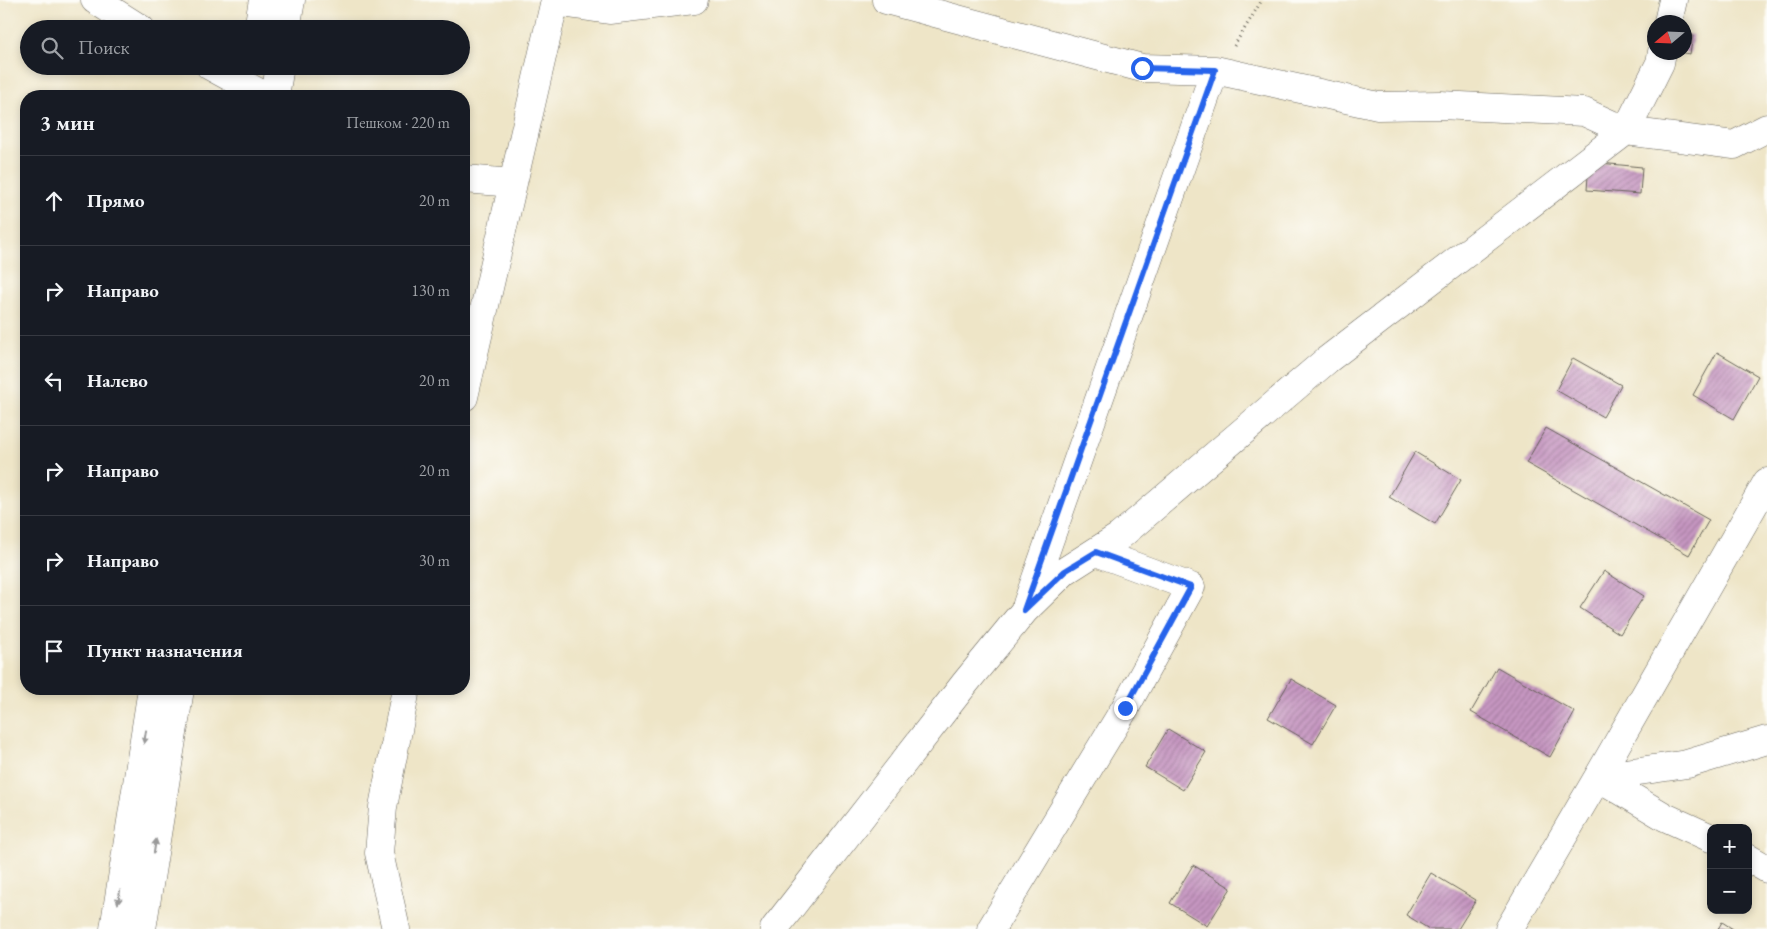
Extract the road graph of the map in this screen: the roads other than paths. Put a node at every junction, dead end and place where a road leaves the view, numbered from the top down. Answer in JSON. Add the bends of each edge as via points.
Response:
{"nodes":[{"id":1,"x":95,"y":0,"type":"edge"},
{"id":2,"x":263,"y":0,"type":"edge"},
{"id":3,"x":291,"y":0,"type":"edge"},
{"id":4,"x":694,"y":0,"type":"edge"},
{"id":5,"x":886,"y":0,"type":"edge"},
{"id":6,"x":1673,"y":0,"type":"edge"},
{"id":7,"x":555,"y":1,"type":"edge"},
{"id":8,"x":1670,"y":15,"type":"edge"},
{"id":9,"x":127,"y":20,"type":"edge"},
{"id":10,"x":260,"y":20,"type":"edge"},
{"id":11,"x":288,"y":20,"type":"edge"},
{"id":12,"x":1661,"y":60,"type":"edge"},
{"id":13,"x":1215,"y":70,"type":"junction"},
{"id":14,"x":229,"y":75,"type":"edge"},
{"id":15,"x":278,"y":75,"type":"edge"},
{"id":16,"x":253,"y":86,"type":"edge"},
{"id":17,"x":276,"y":90,"type":"edge"},
{"id":18,"x":1767,"y":128,"type":"edge"},
{"id":19,"x":1626,"y":131,"type":"junction"},
{"id":20,"x":470,"y":179,"type":"edge"},
{"id":21,"x":513,"y":183,"type":"junction"},
{"id":22,"x":470,"y":371,"type":"edge"},
{"id":23,"x":1767,"y":482,"type":"edge"},
{"id":24,"x":1096,"y":552,"type":"junction"},
{"id":25,"x":1024,"y":610,"type":"junction"},
{"id":26,"x":151,"y":695,"type":"edge"},
{"id":27,"x":179,"y":695,"type":"edge"},
{"id":28,"x":405,"y":695,"type":"edge"},
{"id":29,"x":1767,"y":740,"type":"edge"},
{"id":30,"x":1598,"y":777,"type":"junction"},
{"id":31,"x":1707,"y":836,"type":"edge"},
{"id":32,"x":1752,"y":861,"type":"edge"},
{"id":33,"x":1767,"y":870,"type":"edge"},
{"id":34,"x":114,"y":929,"type":"edge"},
{"id":35,"x":142,"y":929,"type":"edge"},
{"id":36,"x":396,"y":929,"type":"edge"},
{"id":37,"x":774,"y":929,"type":"edge"},
{"id":38,"x":991,"y":929,"type":"edge"},
{"id":39,"x":1509,"y":929,"type":"edge"}],
"edges":[{"from":1,"to":9,"type":"street"},
{"from":2,"to":10,"type":"street"},
{"from":3,"to":11,"type":"street"},
{"from":4,"to":7,"type":"street","via":[[609,10]]},
{"from":5,"to":13,"type":"street","via":[[1142,68]]},
{"from":6,"to":8,"type":"street"},
{"from":7,"to":21,"type":"street"},
{"from":12,"to":19,"type":"street"},
{"from":13,"to":19,"type":"street","via":[[1378,106],[1584,112]]},
{"from":13,"to":25,"type":"street"},
{"from":14,"to":16,"type":"street"},
{"from":15,"to":17,"type":"street"},
{"from":18,"to":19,"type":"street","via":[[1734,145]]},
{"from":19,"to":24,"type":"street","via":[[1327,360],[1120,536]]},
{"from":20,"to":21,"type":"street"},
{"from":21,"to":22,"type":"street"},
{"from":23,"to":30,"type":"street"},
{"from":24,"to":25,"type":"street","via":[[1065,571]]},
{"from":24,"to":38,"type":"street","via":[[1191,587],[1125,708]]},
{"from":25,"to":37,"type":"street"},
{"from":26,"to":34,"type":"street","one_way":true},
{"from":35,"to":27,"type":"street","one_way":true},
{"from":28,"to":36,"type":"street","via":[[383,807],[379,853]]},
{"from":29,"to":30,"type":"street","via":[[1687,764]]},
{"from":30,"to":31,"type":"street","via":[[1665,817]]},
{"from":30,"to":39,"type":"street"},
{"from":32,"to":33,"type":"street"}]}
